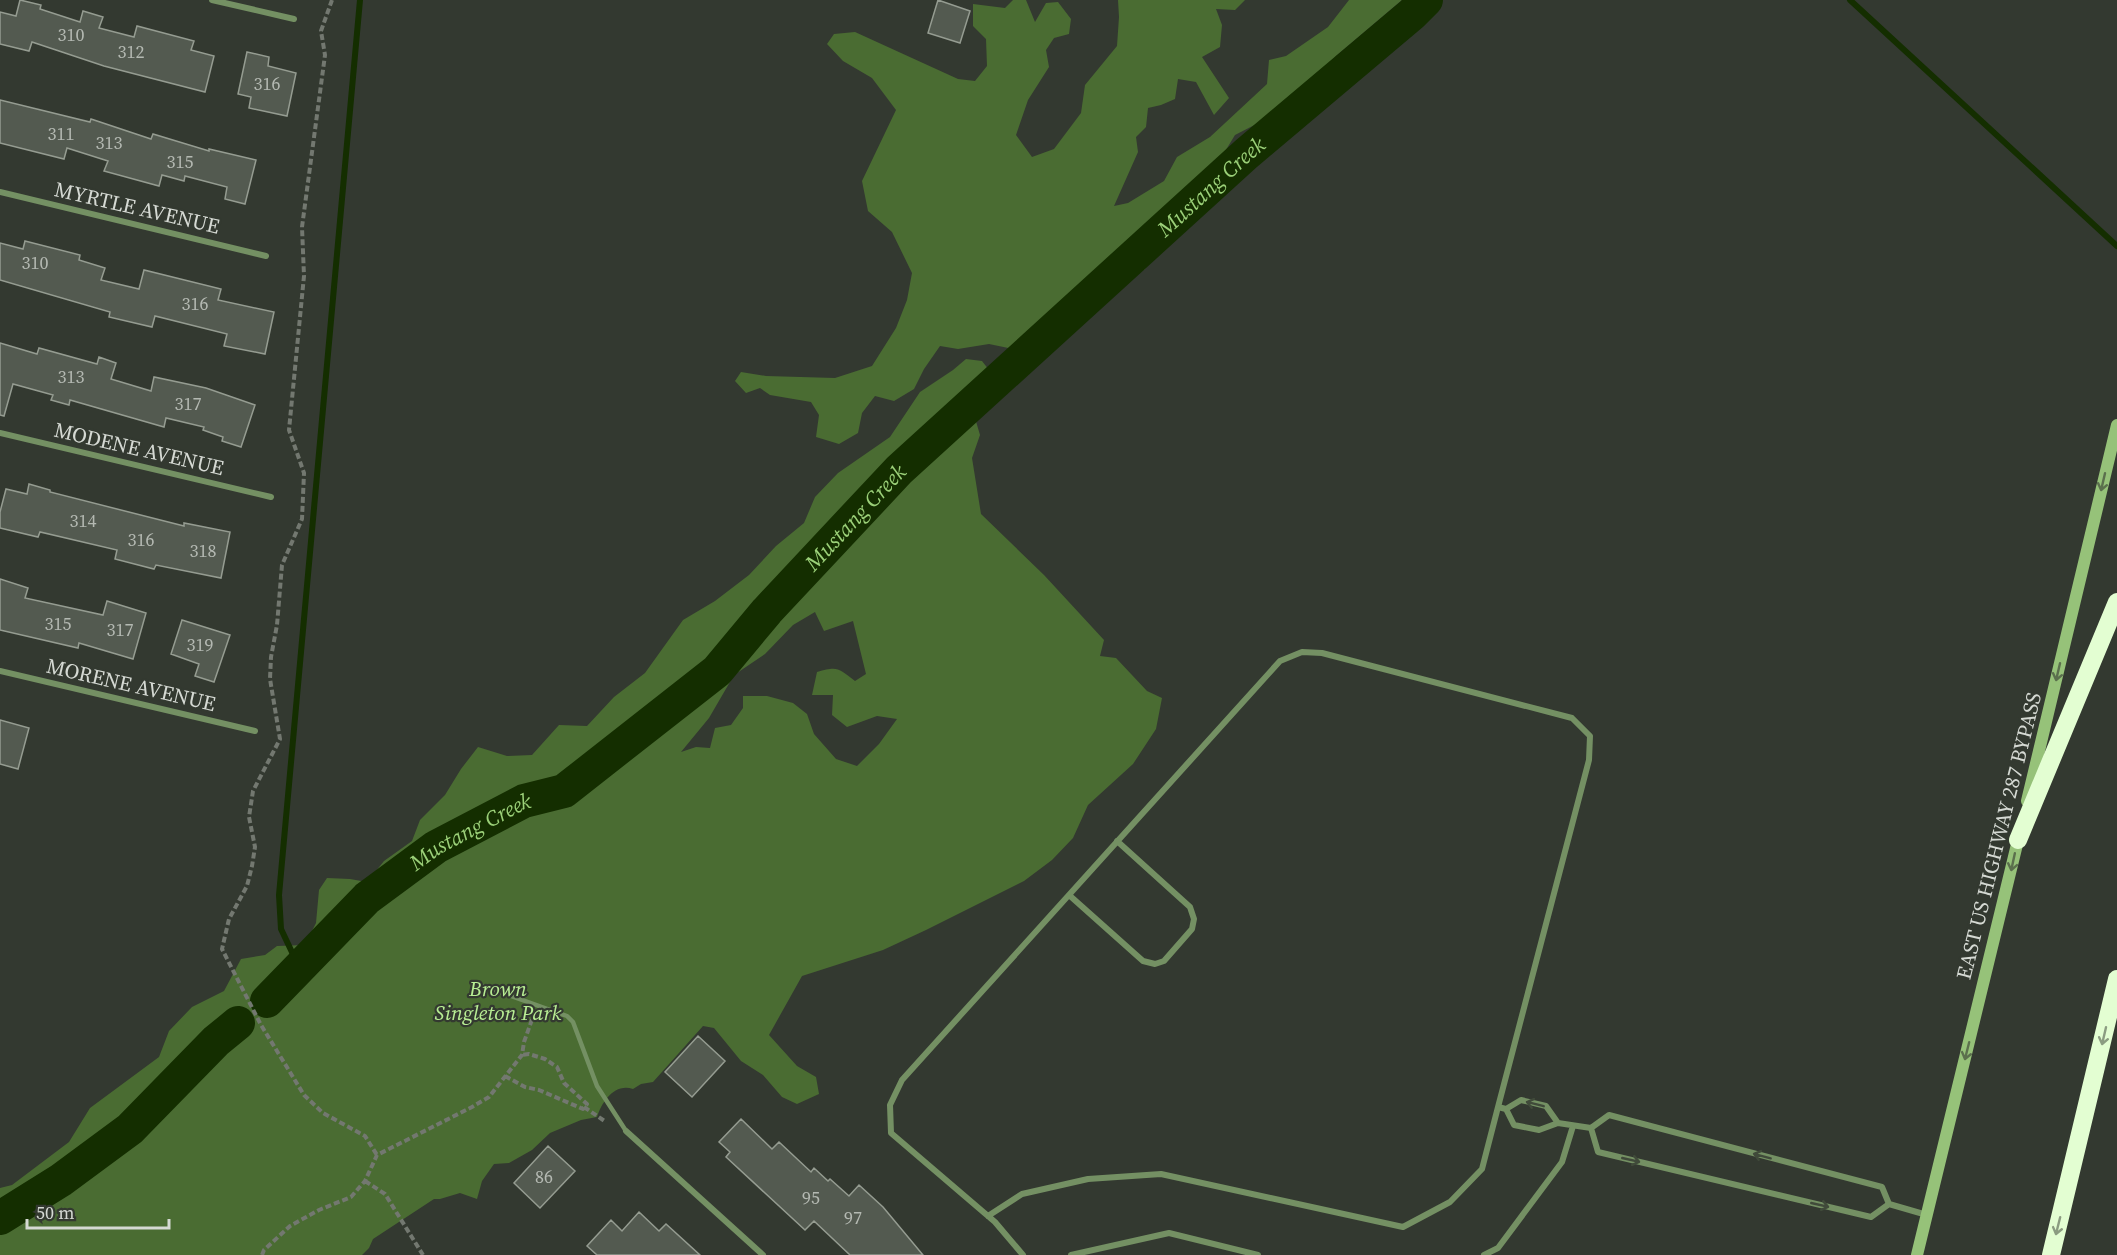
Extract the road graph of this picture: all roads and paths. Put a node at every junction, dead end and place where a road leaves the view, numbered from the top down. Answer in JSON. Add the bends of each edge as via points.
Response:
{"nodes":[{"id":1,"x":212,"y":0,"type":"edge"},
{"id":2,"x":332,"y":0,"type":"edge"},
{"id":3,"x":294,"y":19,"type":"dead end"},
{"id":4,"x":0,"y":192,"type":"edge"},
{"id":5,"x":266,"y":256,"type":"dead end"},
{"id":6,"x":2117,"y":425,"type":"edge"},
{"id":7,"x":0,"y":434,"type":"edge"},
{"id":8,"x":271,"y":497,"type":"dead end"},
{"id":9,"x":2117,"y":602,"type":"edge"},
{"id":10,"x":0,"y":671,"type":"edge"},
{"id":11,"x":255,"y":731,"type":"dead end"},
{"id":12,"x":2018,"y":840,"type":"junction"},
{"id":13,"x":1117,"y":841,"type":"junction"},
{"id":14,"x":1069,"y":895,"type":"junction"},
{"id":15,"x":2117,"y":979,"type":"edge"},
{"id":16,"x":483,"y":986,"type":"dead end"},
{"id":17,"x":537,"y":1005,"type":"junction"},
{"id":18,"x":522,"y":1055,"type":"junction"},
{"id":19,"x":505,"y":1076,"type":"junction"},
{"id":20,"x":1498,"y":1107,"type":"junction"},
{"id":21,"x":1506,"y":1109,"type":"junction"},
{"id":22,"x":1558,"y":1123,"type":"junction"},
{"id":23,"x":1573,"y":1126,"type":"junction"},
{"id":24,"x":1591,"y":1128,"type":"junction"},
{"id":25,"x":626,"y":1131,"type":"joint"},
{"id":26,"x":377,"y":1155,"type":"junction"},
{"id":27,"x":365,"y":1181,"type":"junction"},
{"id":28,"x":1889,"y":1204,"type":"junction"},
{"id":29,"x":1927,"y":1215,"type":"junction"},
{"id":30,"x":988,"y":1216,"type":"junction"},
{"id":31,"x":262,"y":1255,"type":"edge"},
{"id":32,"x":423,"y":1255,"type":"edge"},
{"id":33,"x":763,"y":1255,"type":"edge"},
{"id":34,"x":1023,"y":1255,"type":"edge"},
{"id":35,"x":1071,"y":1255,"type":"edge"},
{"id":36,"x":1258,"y":1255,"type":"edge"},
{"id":37,"x":1484,"y":1255,"type":"edge"},
{"id":38,"x":1917,"y":1255,"type":"edge"},
{"id":39,"x":2051,"y":1255,"type":"edge"}],
"edges":[{"from":1,"to":3,"type":"street"},
{"from":2,"to":26,"type":"path","via":[[321,31],[325,55],[302,227],[304,276],[289,430],[304,473],[302,519],[282,565],[278,625],[271,657],[270,679],[280,739],[253,791],[249,817],[255,847],[252,866],[229,919],[222,949],[261,1025],[304,1095],[323,1113],[365,1136]]},
{"from":4,"to":5,"type":"street","name":"MYRTLE AVENUE"},
{"from":6,"to":12,"type":"main road","name":"EAST US HIGHWAY 287 BYPASS","one_way":true},
{"from":7,"to":8,"type":"street","name":"MODENE AVENUE"},
{"from":9,"to":12,"type":"highway"},
{"from":10,"to":11,"type":"street","name":"MORENE AVENUE"},
{"from":12,"to":29,"type":"main road","name":"EAST US HIGHWAY 287 BYPASS","one_way":true},
{"from":13,"to":14,"type":"street"},
{"from":13,"to":14,"type":"street","via":[[1190,907],[1192,929],[1164,961],[1143,961]]},
{"from":13,"to":20,"type":"street","via":[[1280,661],[1302,652],[1322,653],[1572,718],[1590,736],[1589,760]]},
{"from":14,"to":30,"type":"street","via":[[902,1080],[890,1105],[891,1133]]},
{"from":15,"to":39,"type":"highway","one_way":true},
{"from":16,"to":17,"type":"lane"},
{"from":17,"to":18,"type":"path"},
{"from":17,"to":25,"type":"lane","via":[[573,1022],[589,1070]]},
{"from":18,"to":19,"type":"path"},
{"from":18,"to":19,"type":"path","via":[[545,1059],[557,1067],[564,1083],[587,1104],[583,1109]]},
{"from":19,"to":26,"type":"path","via":[[489,1097]]},
{"from":20,"to":21,"type":"street"},
{"from":20,"to":30,"type":"street","via":[[1482,1169],[1450,1202],[1403,1227],[1161,1174],[1088,1179],[1022,1194]]},
{"from":21,"to":22,"type":"street","via":[[1514,1125],[1539,1130]]},
{"from":22,"to":21,"type":"street","one_way":true,"via":[[1546,1106],[1521,1100]]},
{"from":22,"to":23,"type":"street"},
{"from":23,"to":24,"type":"street"},
{"from":23,"to":37,"type":"street","via":[[1562,1162],[1498,1248]]},
{"from":28,"to":24,"type":"street","one_way":true,"via":[[1882,1187],[1609,1115]]},
{"from":24,"to":28,"type":"street","one_way":true,"via":[[1598,1152],[1871,1217]]},
{"from":25,"to":33,"type":"street"},
{"from":26,"to":27,"type":"path"},
{"from":27,"to":31,"type":"path","via":[[351,1197],[290,1226]]},
{"from":27,"to":32,"type":"path","via":[[386,1194]]},
{"from":28,"to":29,"type":"street"},
{"from":29,"to":38,"type":"main road","name":"EAST US HIGHWAY 287 BYPASS"},
{"from":30,"to":34,"type":"street"},
{"from":35,"to":36,"type":"street","via":[[1169,1233]]}]}
